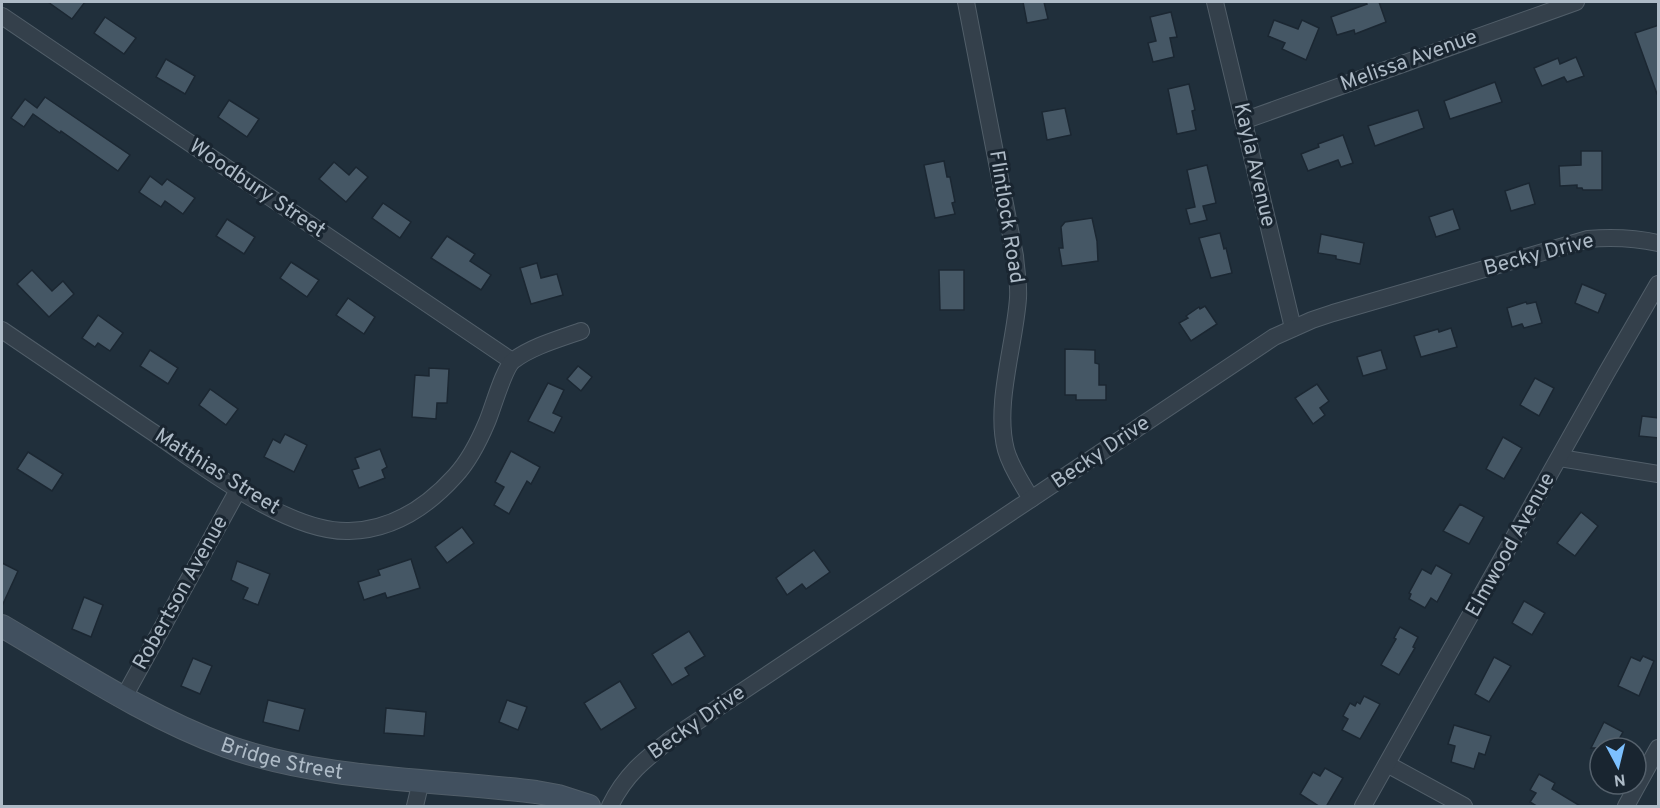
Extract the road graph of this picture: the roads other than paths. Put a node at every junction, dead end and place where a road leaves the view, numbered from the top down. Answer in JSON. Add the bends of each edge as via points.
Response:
{"nodes":[{"id":1,"x":966,"y":2,"type":"edge"},
{"id":2,"x":1215,"y":2,"type":"edge"},
{"id":3,"x":1576,"y":2,"type":"edge"},
{"id":4,"x":2,"y":16,"type":"edge"},
{"id":5,"x":1243,"y":121,"type":"junction"},
{"id":6,"x":1659,"y":243,"type":"edge"},
{"id":7,"x":1659,"y":284,"type":"edge"},
{"id":8,"x":1293,"y":328,"type":"junction"},
{"id":9,"x":2,"y":330,"type":"edge"},
{"id":10,"x":581,"y":331,"type":"dead end"},
{"id":11,"x":512,"y":361,"type":"junction"},
{"id":12,"x":1560,"y":458,"type":"junction"},
{"id":13,"x":1659,"y":474,"type":"edge"},
{"id":14,"x":238,"y":490,"type":"junction"},
{"id":15,"x":1032,"y":499,"type":"junction"},
{"id":16,"x":2,"y":626,"type":"edge"},
{"id":17,"x":123,"y":697,"type":"junction"},
{"id":18,"x":1659,"y":748,"type":"edge"},
{"id":19,"x":1388,"y":764,"type":"junction"},
{"id":20,"x":421,"y":781,"type":"junction"},
{"id":21,"x":415,"y":807,"type":"edge"},
{"id":22,"x":589,"y":807,"type":"edge"},
{"id":23,"x":610,"y":807,"type":"edge"},
{"id":24,"x":1363,"y":807,"type":"edge"},
{"id":25,"x":1464,"y":807,"type":"edge"},
{"id":26,"x":1626,"y":807,"type":"edge"}],
"edges":[{"from":1,"to":15,"type":"street","name":"Flintlock Road","via":[[1019,295],[1004,412],[1006,448]]},
{"from":2,"to":5,"type":"street","name":"Kayla Avenue"},
{"from":3,"to":5,"type":"street","name":"Melissa Avenue"},
{"from":4,"to":11,"type":"street","name":"Woodbury Street"},
{"from":5,"to":8,"type":"street","name":"Kayla Avenue"},
{"from":6,"to":8,"type":"street","name":"Becky Drive","via":[[1613,237],[1588,239]]},
{"from":7,"to":12,"type":"street","name":"Elmwood Avenue"},
{"from":8,"to":15,"type":"street","name":"Becky Drive"},
{"from":9,"to":14,"type":"street","name":"Matthias Street"},
{"from":10,"to":11,"type":"street"},
{"from":11,"to":14,"type":"street","name":"Matthias Street","via":[[474,450],[455,476],[402,518],[366,529],[330,530],[283,514]]},
{"from":12,"to":13,"type":"street"},
{"from":12,"to":19,"type":"street","name":"Elmwood Avenue"},
{"from":14,"to":17,"type":"street","name":"Robertson Avenue"},
{"from":15,"to":23,"type":"street","name":"Becky Drive","via":[[671,739],[627,777]]},
{"from":16,"to":17,"type":"street","name":"Bridge Street"},
{"from":17,"to":20,"type":"street","name":"Bridge Street","via":[[197,734],[258,756],[328,770]]},
{"from":18,"to":26,"type":"street"},
{"from":19,"to":24,"type":"street","name":"Elmwood Avenue"},
{"from":19,"to":25,"type":"street"},
{"from":20,"to":21,"type":"street"},
{"from":20,"to":22,"type":"street","name":"Bridge Street","via":[[536,792]]}]}
